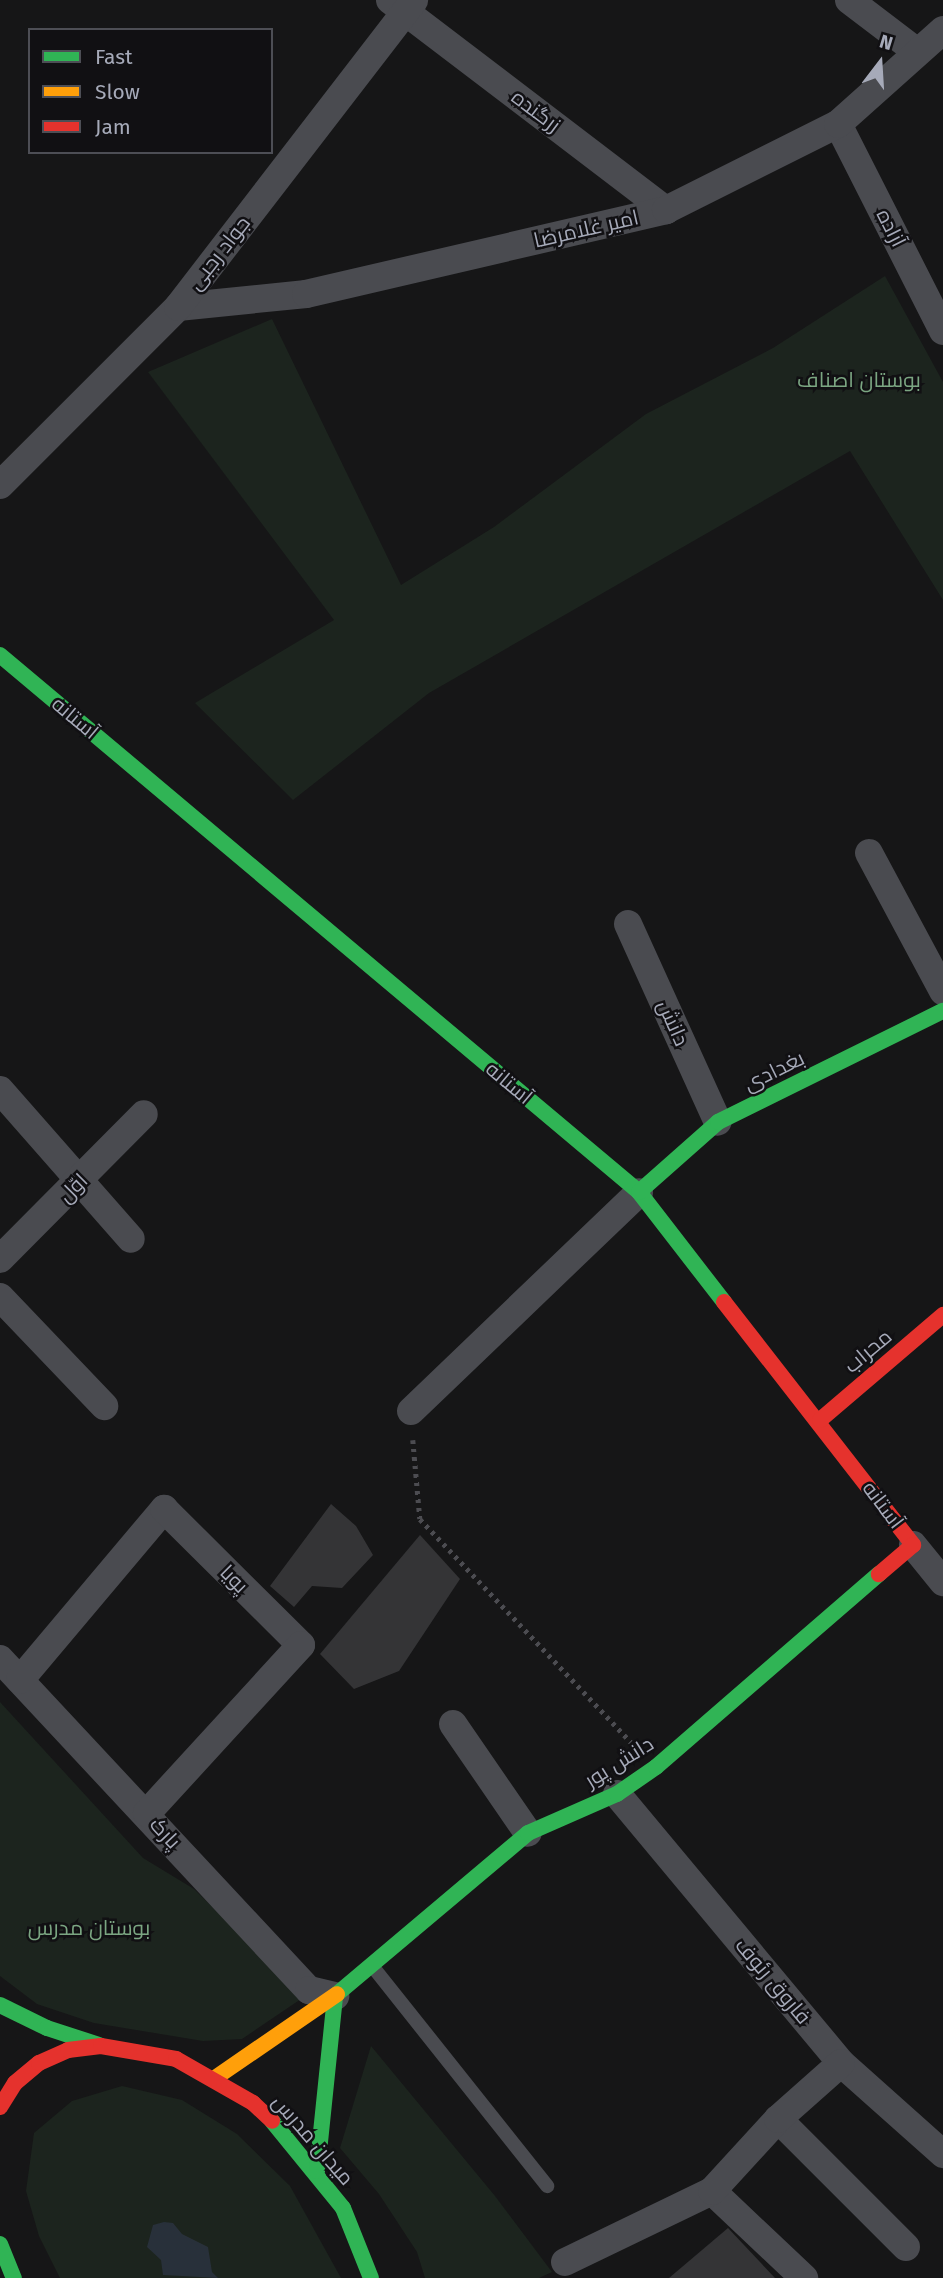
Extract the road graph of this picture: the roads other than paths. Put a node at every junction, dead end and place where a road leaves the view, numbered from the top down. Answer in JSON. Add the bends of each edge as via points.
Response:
{"nodes":[{"id":1,"x":849,"y":0,"type":"edge"},
{"id":2,"x":403,"y":4,"type":"edge"},
{"id":3,"x":943,"y":30,"type":"edge"},
{"id":4,"x":916,"y":51,"type":"junction"},
{"id":5,"x":838,"y":124,"type":"junction"},
{"id":6,"x":666,"y":210,"type":"junction"},
{"id":7,"x":178,"y":307,"type":"junction"},
{"id":8,"x":943,"y":331,"type":"edge"},
{"id":9,"x":0,"y":485,"type":"edge"},
{"id":10,"x":0,"y":655,"type":"edge"},
{"id":11,"x":869,"y":853,"type":"dead end"},
{"id":12,"x":628,"y":923,"type":"dead end"},
{"id":13,"x":943,"y":991,"type":"edge"},
{"id":14,"x":943,"y":1012,"type":"edge"},
{"id":15,"x":0,"y":1090,"type":"edge"},
{"id":16,"x":144,"y":1115,"type":"dead end"},
{"id":17,"x":718,"y":1122,"type":"junction"},
{"id":18,"x":82,"y":1180,"type":"junction"},
{"id":19,"x":639,"y":1192,"type":"junction"},
{"id":20,"x":131,"y":1239,"type":"dead end"},
{"id":21,"x":0,"y":1259,"type":"edge"},
{"id":22,"x":0,"y":1297,"type":"edge"},
{"id":23,"x":943,"y":1315,"type":"edge"},
{"id":24,"x":104,"y":1406,"type":"dead end"},
{"id":25,"x":411,"y":1411,"type":"road end"},
{"id":26,"x":820,"y":1420,"type":"junction"},
{"id":27,"x":913,"y":1545,"type":"junction"},
{"id":28,"x":943,"y":1582,"type":"edge"},
{"id":29,"x":0,"y":1659,"type":"edge"},
{"id":30,"x":20,"y":1680,"type":"junction"},
{"id":31,"x":453,"y":1724,"type":"dead end"},
{"id":32,"x":617,"y":1794,"type":"junction"},
{"id":33,"x":147,"y":1813,"type":"junction"},
{"id":34,"x":528,"y":1833,"type":"junction"},
{"id":35,"x":370,"y":1963,"type":"junction"},
{"id":36,"x":335,"y":1996,"type":"junction"},
{"id":37,"x":0,"y":2005,"type":"edge"},
{"id":38,"x":101,"y":2046,"type":"junction"},
{"id":39,"x":841,"y":2063,"type":"junction"},
{"id":40,"x":215,"y":2078,"type":"junction"},
{"id":41,"x":0,"y":2107,"type":"edge"},
{"id":42,"x":778,"y":2119,"type":"junction"},
{"id":43,"x":943,"y":2154,"type":"edge"},
{"id":44,"x":317,"y":2171,"type":"junction"},
{"id":45,"x":547,"y":2186,"type":"dead end"},
{"id":46,"x":712,"y":2191,"type":"junction"},
{"id":47,"x":0,"y":2244,"type":"edge"},
{"id":48,"x":906,"y":2246,"type":"dead end"},
{"id":49,"x":565,"y":2262,"type":"dead end"},
{"id":50,"x":14,"y":2278,"type":"edge"},
{"id":51,"x":371,"y":2278,"type":"edge"},
{"id":52,"x":804,"y":2278,"type":"edge"}],
"edges":[{"from":1,"to":4,"type":"street"},
{"from":2,"to":6,"type":"street","name":"زرگنده"},
{"from":2,"to":7,"type":"street","name":"جواد رجبی"},
{"from":3,"to":4,"type":"street","name":"امیر غلامرضا"},
{"from":4,"to":5,"type":"street","name":"امیر غلامرضا"},
{"from":5,"to":6,"type":"street","name":"امیر غلامرضا"},
{"from":5,"to":8,"type":"street","name":"آزاده"},
{"from":6,"to":7,"type":"street","name":"امیر غلامرضا","via":[[306,294]]},
{"from":7,"to":9,"type":"street","name":"جواد رجبی"},
{"from":10,"to":19,"type":"street","name":"آستانه"},
{"from":11,"to":13,"type":"street"},
{"from":12,"to":17,"type":"street","name":"دانش"},
{"from":14,"to":17,"type":"street","name":"بغدادی"},
{"from":15,"to":18,"type":"street"},
{"from":16,"to":18,"type":"street","name":"اوّل"},
{"from":17,"to":19,"type":"street","name":"بغدادی"},
{"from":18,"to":20,"type":"street"},
{"from":18,"to":21,"type":"street","name":"اوّل"},
{"from":19,"to":25,"type":"street"},
{"from":19,"to":26,"type":"street","name":"آستانه"},
{"from":22,"to":24,"type":"street"},
{"from":23,"to":26,"type":"street","name":"محراب"},
{"from":26,"to":27,"type":"street","name":"آستانه"},
{"from":27,"to":28,"type":"street","name":"آستانه"},
{"from":27,"to":32,"type":"street","name":"دانش پور","via":[[656,1768]]},
{"from":29,"to":30,"type":"street","name":"پارک"},
{"from":30,"to":33,"type":"street","name":"پارک"},
{"from":30,"to":33,"type":"street","name":"پویا","via":[[164,1509],[301,1645]]},
{"from":31,"to":34,"type":"street"},
{"from":32,"to":34,"type":"street","name":"دانش پور"},
{"from":32,"to":39,"type":"street","name":"فاروق رئوف"},
{"from":33,"to":36,"type":"street","name":"پارک","via":[[309,1990]]},
{"from":34,"to":35,"type":"street","name":"دانش پور"},
{"from":35,"to":36,"type":"street","name":"دانش پور"},
{"from":35,"to":45,"type":"lane"},
{"from":36,"to":40,"type":"street","name":"دانش پور"},
{"from":36,"to":44,"type":"street"},
{"from":37,"to":38,"type":"street","via":[[47,2028]]},
{"from":38,"to":40,"type":"street","name":"میدان مدرس","via":[[176,2059]]},
{"from":38,"to":41,"type":"street","name":"میدان مدرس","via":[[68,2050],[39,2063],[16,2083]]},
{"from":39,"to":42,"type":"street"},
{"from":39,"to":43,"type":"street","name":"فاروق رئوف"},
{"from":40,"to":44,"type":"street","name":"میدان مدرس","via":[[253,2103]]},
{"from":42,"to":46,"type":"street"},
{"from":42,"to":48,"type":"street"},
{"from":44,"to":51,"type":"street","name":"میدان مدرس","via":[[343,2208]]},
{"from":46,"to":49,"type":"street"},
{"from":46,"to":52,"type":"street"},
{"from":47,"to":50,"type":"street"}]}
